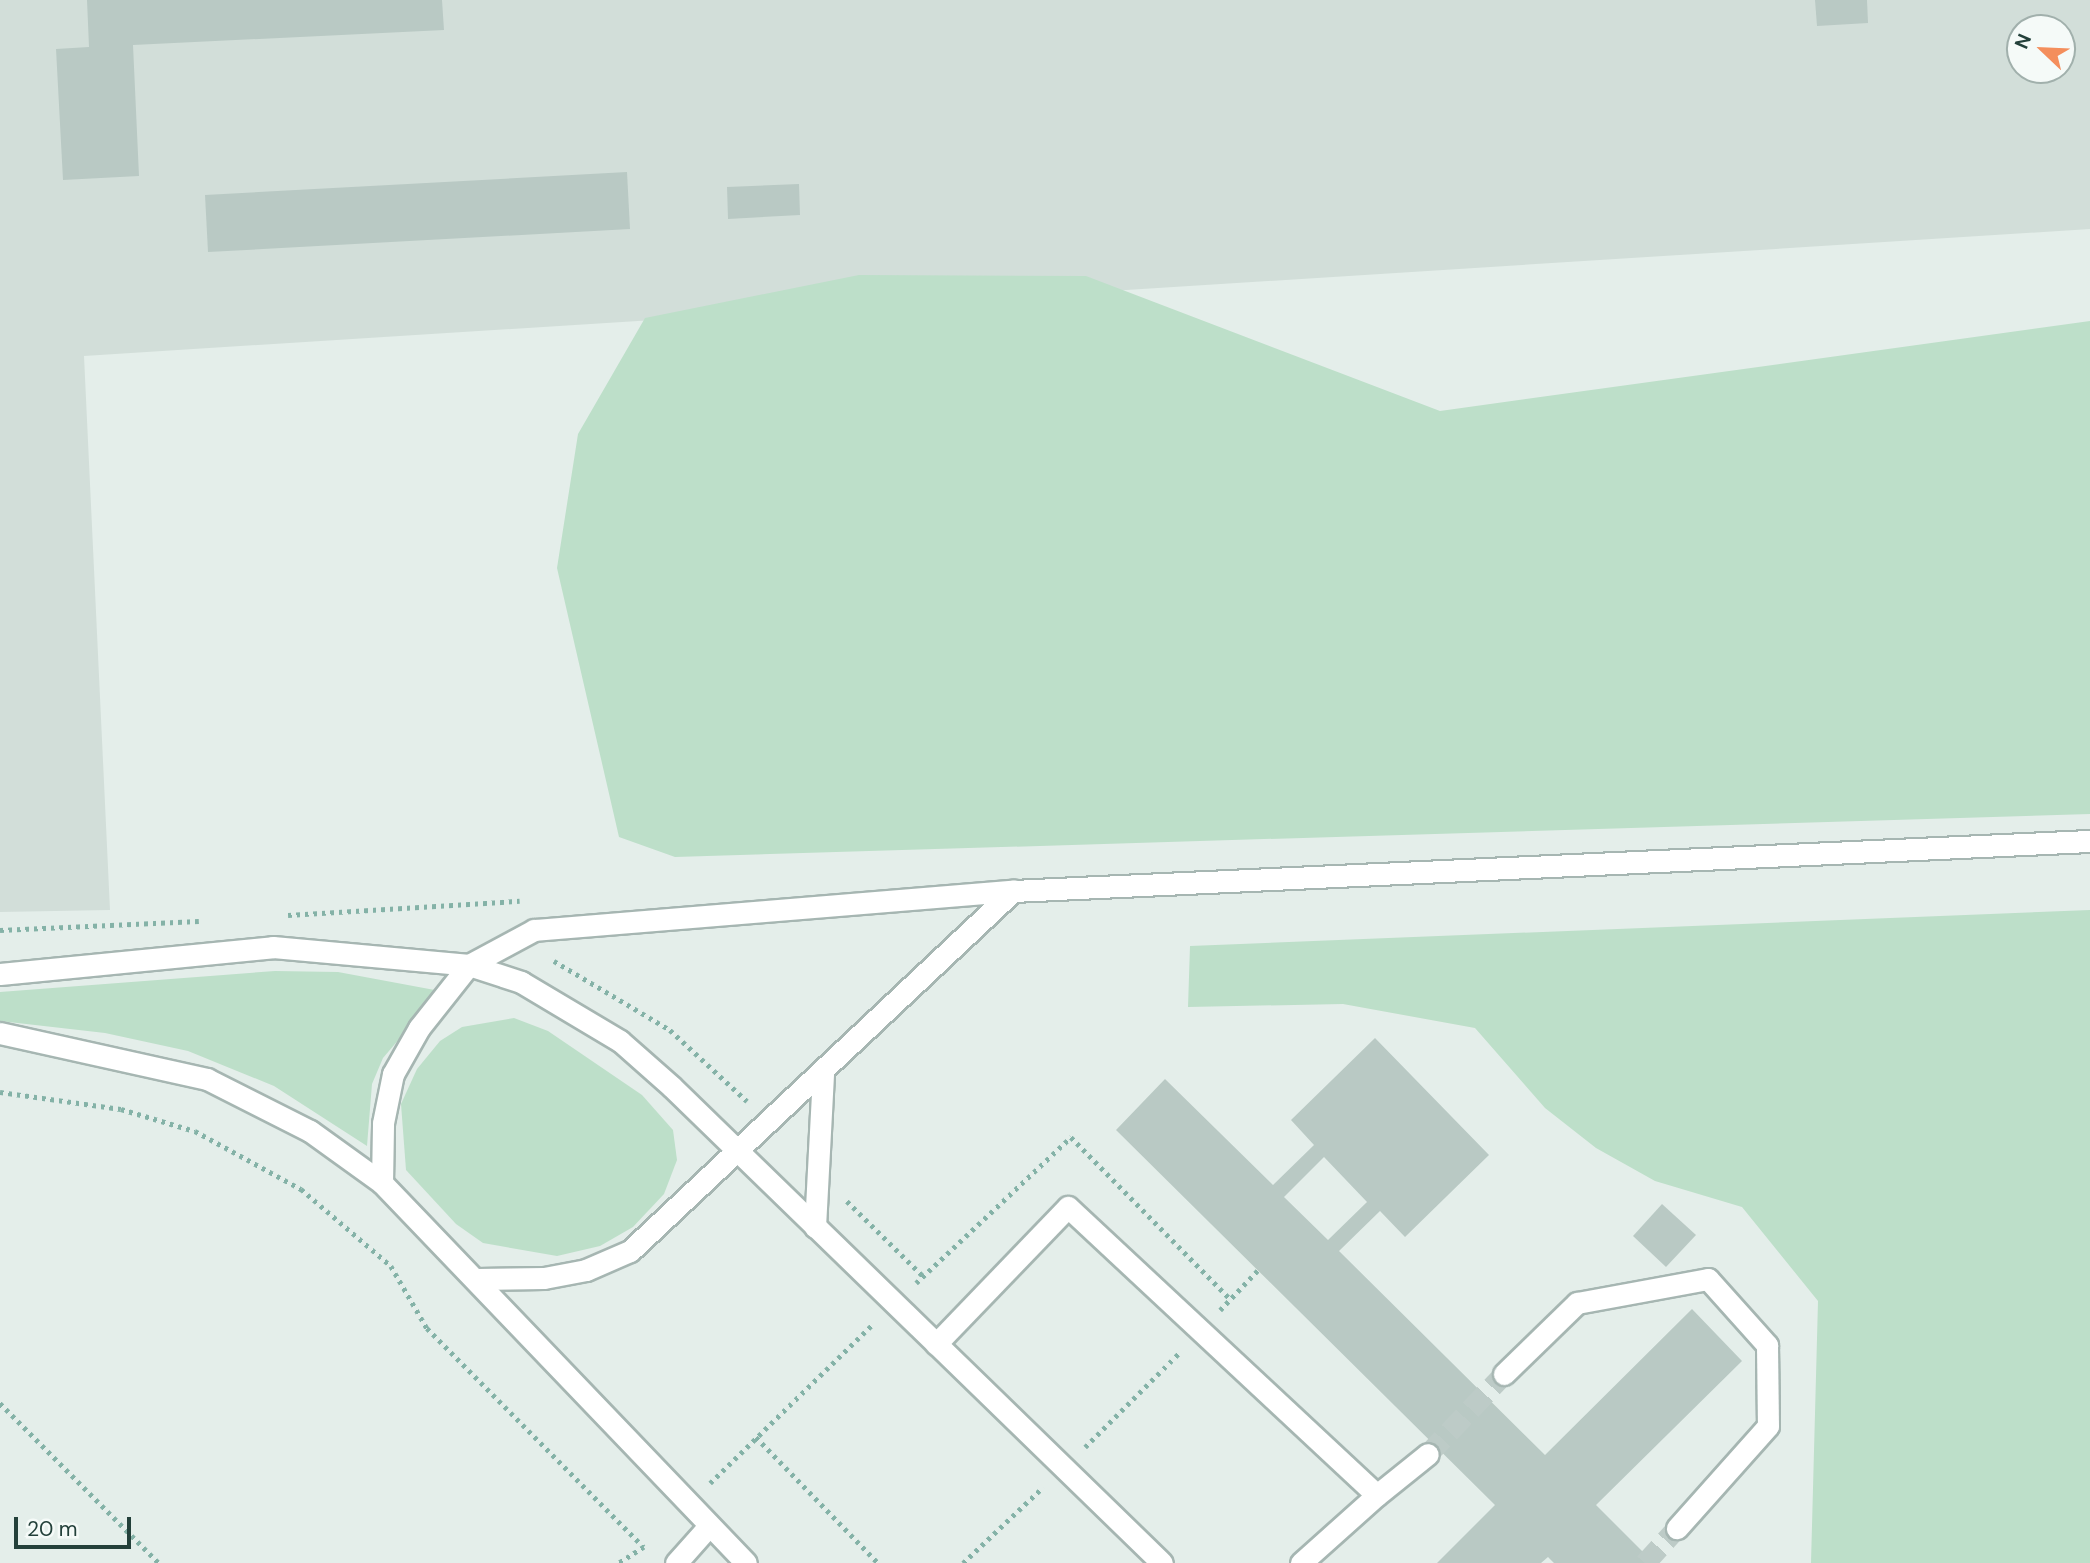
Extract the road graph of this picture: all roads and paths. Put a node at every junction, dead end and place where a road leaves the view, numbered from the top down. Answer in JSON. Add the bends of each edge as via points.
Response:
{"nodes":[{"id":1,"x":2090,"y":841,"type":"edge"},
{"id":2,"x":1013,"y":891,"type":"junction"},
{"id":3,"x":469,"y":965,"type":"junction"},
{"id":4,"x":0,"y":974,"type":"edge"},
{"id":5,"x":0,"y":1033,"type":"edge"},
{"id":6,"x":823,"y":1074,"type":"junction"},
{"id":7,"x":0,"y":1092,"type":"edge"},
{"id":8,"x":738,"y":1153,"type":"junction"},
{"id":9,"x":382,"y":1183,"type":"junction"},
{"id":10,"x":815,"y":1227,"type":"junction"},
{"id":11,"x":1258,"y":1270,"type":"dead end"},
{"id":12,"x":477,"y":1279,"type":"junction"},
{"id":13,"x":1200,"y":1331,"type":"junction"},
{"id":14,"x":936,"y":1344,"type":"junction"},
{"id":15,"x":1504,"y":1374,"type":"tunnel mouth"},
{"id":16,"x":0,"y":1404,"type":"edge"},
{"id":17,"x":756,"y":1437,"type":"dead end"},
{"id":18,"x":1428,"y":1454,"type":"tunnel mouth"},
{"id":19,"x":1063,"y":1467,"type":"junction"},
{"id":20,"x":1377,"y":1495,"type":"junction"},
{"id":21,"x":708,"y":1527,"type":"junction"},
{"id":22,"x":1677,"y":1528,"type":"tunnel mouth"},
{"id":23,"x":159,"y":1563,"type":"edge"},
{"id":24,"x":619,"y":1563,"type":"edge"},
{"id":25,"x":676,"y":1563,"type":"edge"},
{"id":26,"x":746,"y":1563,"type":"edge"},
{"id":27,"x":878,"y":1563,"type":"edge"},
{"id":28,"x":963,"y":1563,"type":"edge"},
{"id":29,"x":1162,"y":1563,"type":"edge"},
{"id":30,"x":1301,"y":1563,"type":"edge"}],
"edges":[{"from":1,"to":2,"type":"lane"},
{"from":2,"to":3,"type":"lane","via":[[534,929]]},
{"from":2,"to":6,"type":"lane"},
{"from":3,"to":4,"type":"lane","via":[[273,947]]},
{"from":3,"to":8,"type":"lane","via":[[521,982],[620,1041]]},
{"from":3,"to":9,"type":"lane","via":[[419,1028],[393,1074],[383,1123]]},
{"from":5,"to":9,"type":"lane","via":[[207,1079],[310,1130]]},
{"from":6,"to":8,"type":"lane"},
{"from":6,"to":10,"type":"lane"},
{"from":7,"to":24,"type":"path","via":[[121,1109],[195,1131],[301,1189],[391,1266],[427,1328],[645,1548]]},
{"from":8,"to":10,"type":"lane"},
{"from":8,"to":12,"type":"lane","via":[[630,1251],[586,1270],[544,1278]]},
{"from":9,"to":12,"type":"lane"},
{"from":10,"to":14,"type":"lane"},
{"from":11,"to":13,"type":"path"},
{"from":12,"to":21,"type":"lane"},
{"from":13,"to":14,"type":"lane","via":[[1068,1207]]},
{"from":13,"to":19,"type":"path"},
{"from":13,"to":20,"type":"lane"},
{"from":14,"to":19,"type":"lane"},
{"from":15,"to":22,"type":"lane","via":[[1577,1303],[1708,1279],[1767,1345],[1768,1426]]},
{"from":16,"to":23,"type":"path"},
{"from":17,"to":27,"type":"path"},
{"from":18,"to":20,"type":"lane"},
{"from":19,"to":28,"type":"path"},
{"from":19,"to":29,"type":"lane"},
{"from":20,"to":30,"type":"lane"},
{"from":21,"to":25,"type":"lane"},
{"from":21,"to":26,"type":"lane"}]}
